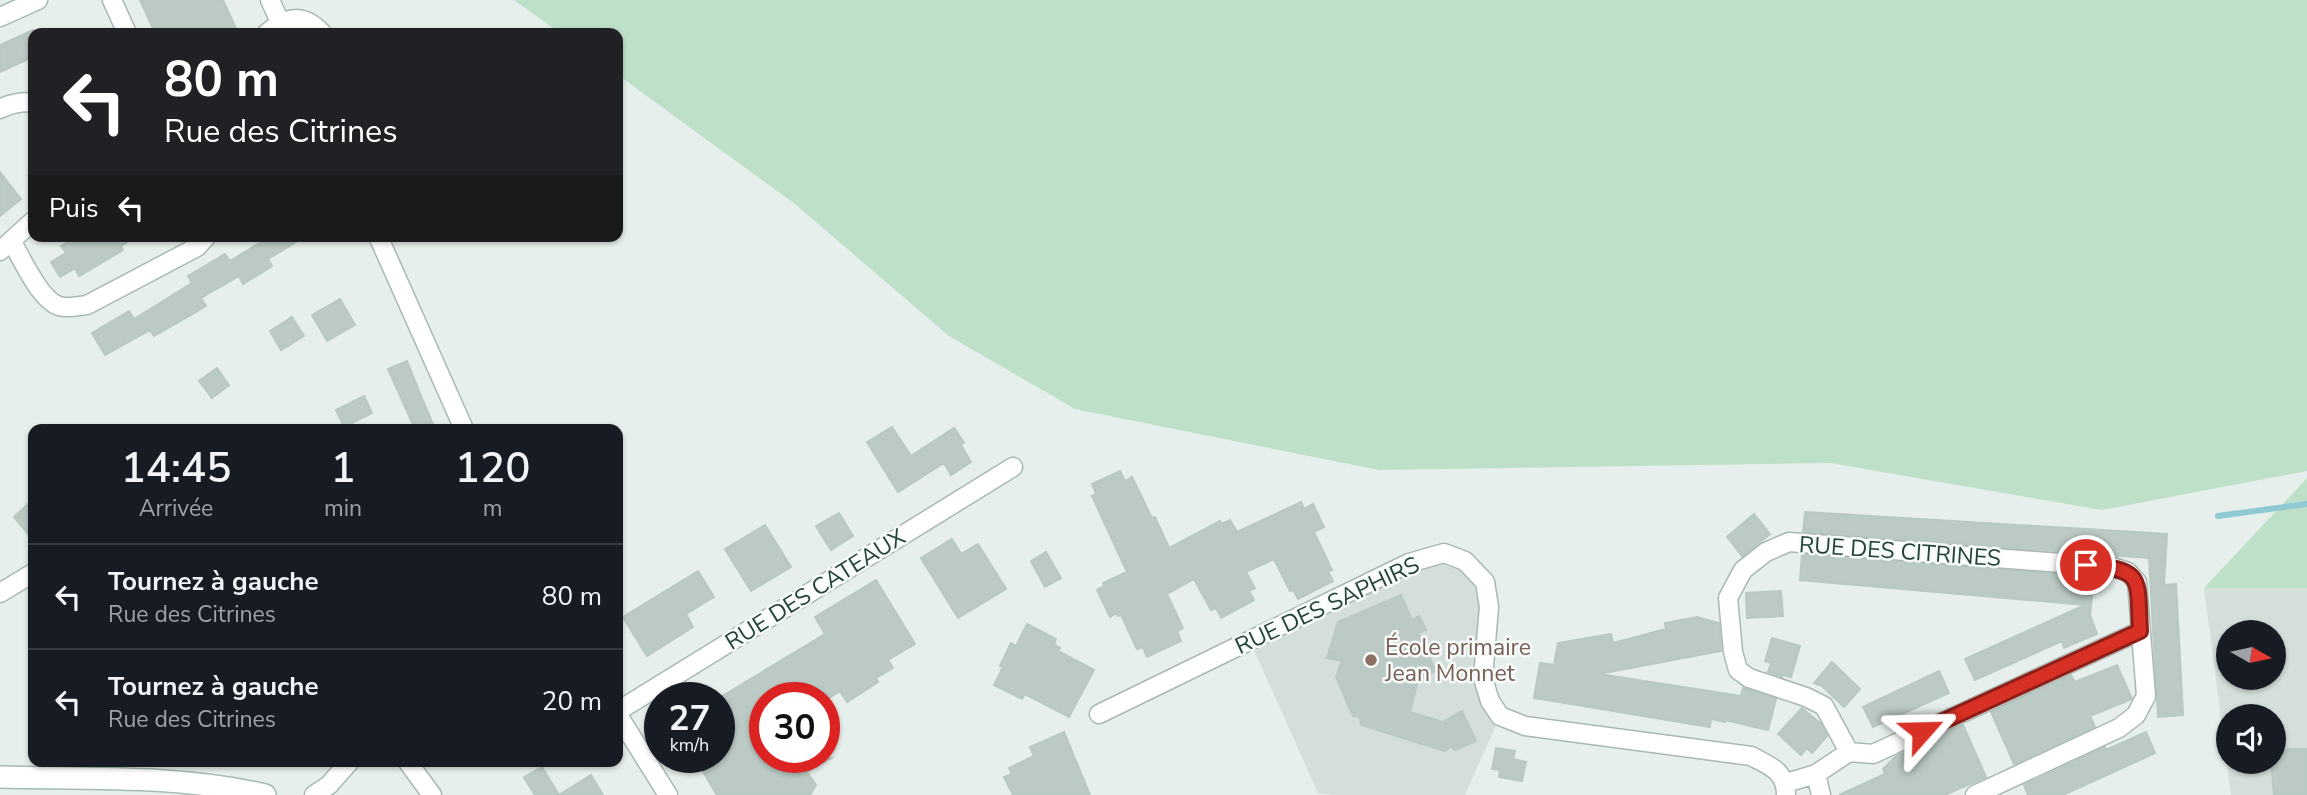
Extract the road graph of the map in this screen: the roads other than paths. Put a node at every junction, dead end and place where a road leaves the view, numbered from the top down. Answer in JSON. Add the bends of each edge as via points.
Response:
{"nodes":[{"id":1,"x":38,"y":0,"type":"edge"},
{"id":2,"x":112,"y":0,"type":"edge"},
{"id":3,"x":270,"y":0,"type":"edge"},
{"id":4,"x":0,"y":16,"type":"edge"},
{"id":5,"x":125,"y":28,"type":"edge"},
{"id":6,"x":274,"y":28,"type":"edge"},
{"id":7,"x":318,"y":28,"type":"edge"},
{"id":8,"x":28,"y":102,"type":"edge"},
{"id":9,"x":0,"y":109,"type":"edge"},
{"id":10,"x":28,"y":226,"type":"edge"},
{"id":11,"x":202,"y":242,"type":"edge"},
{"id":12,"x":382,"y":242,"type":"edge"},
{"id":13,"x":6,"y":246,"type":"edge"},
{"id":14,"x":462,"y":424,"type":"edge"},
{"id":15,"x":1013,"y":467,"type":"dead end"},
{"id":16,"x":28,"y":576,"type":"edge"},
{"id":17,"x":0,"y":593,"type":"edge"},
{"id":18,"x":2140,"y":631,"type":"junction"},
{"id":19,"x":623,"y":710,"type":"edge"},
{"id":20,"x":1099,"y":714,"type":"dead end"},
{"id":21,"x":623,"y":721,"type":"edge"},
{"id":22,"x":1849,"y":752,"type":"junction"},
{"id":23,"x":345,"y":767,"type":"edge"},
{"id":24,"x":411,"y":767,"type":"edge"},
{"id":25,"x":1816,"y":774,"type":"junction"},
{"id":26,"x":0,"y":776,"type":"edge"},
{"id":27,"x":1786,"y":789,"type":"edge"},
{"id":28,"x":265,"y":795,"type":"edge"},
{"id":29,"x":314,"y":795,"type":"edge"},
{"id":30,"x":432,"y":795,"type":"edge"},
{"id":31,"x":668,"y":795,"type":"edge"},
{"id":32,"x":1821,"y":795,"type":"edge"},
{"id":33,"x":1975,"y":795,"type":"edge"}],
"edges":[{"from":1,"to":4,"type":"street"},
{"from":2,"to":5,"type":"street"},
{"from":3,"to":6,"type":"street"},
{"from":6,"to":7,"type":"street","via":[[299,19]]},
{"from":8,"to":9,"type":"street"},
{"from":10,"to":13,"type":"street"},
{"from":11,"to":13,"type":"street","via":[[74,307],[58,306],[43,294]]},
{"from":12,"to":14,"type":"street"},
{"from":15,"to":19,"type":"street","name":"RUE DES CATEAUX"},
{"from":16,"to":17,"type":"street"},
{"from":18,"to":22,"type":"street","via":[[1873,754]]},
{"from":18,"to":22,"type":"street","name":"RUE DES CITRINES","via":[[2137,582],[2128,572],[2113,567],[1789,542],[1743,570],[1728,598],[1738,670],[1824,706]]},
{"from":18,"to":33,"type":"street","name":"RUE DES CITRINES","via":[[2146,696],[2136,715],[2119,728]]},
{"from":20,"to":27,"type":"street","name":"RUE DES SAPHIRS","via":[[1409,563],[1444,553],[1465,561],[1485,582],[1489,607],[1483,678],[1500,716],[1525,726],[1751,756],[1773,767]]},
{"from":21,"to":31,"type":"street"},
{"from":22,"to":25,"type":"street"},
{"from":23,"to":29,"type":"street"},
{"from":24,"to":30,"type":"street"},
{"from":25,"to":27,"type":"street"},
{"from":25,"to":32,"type":"street"},
{"from":26,"to":28,"type":"main road","via":[[169,783]]}]}
